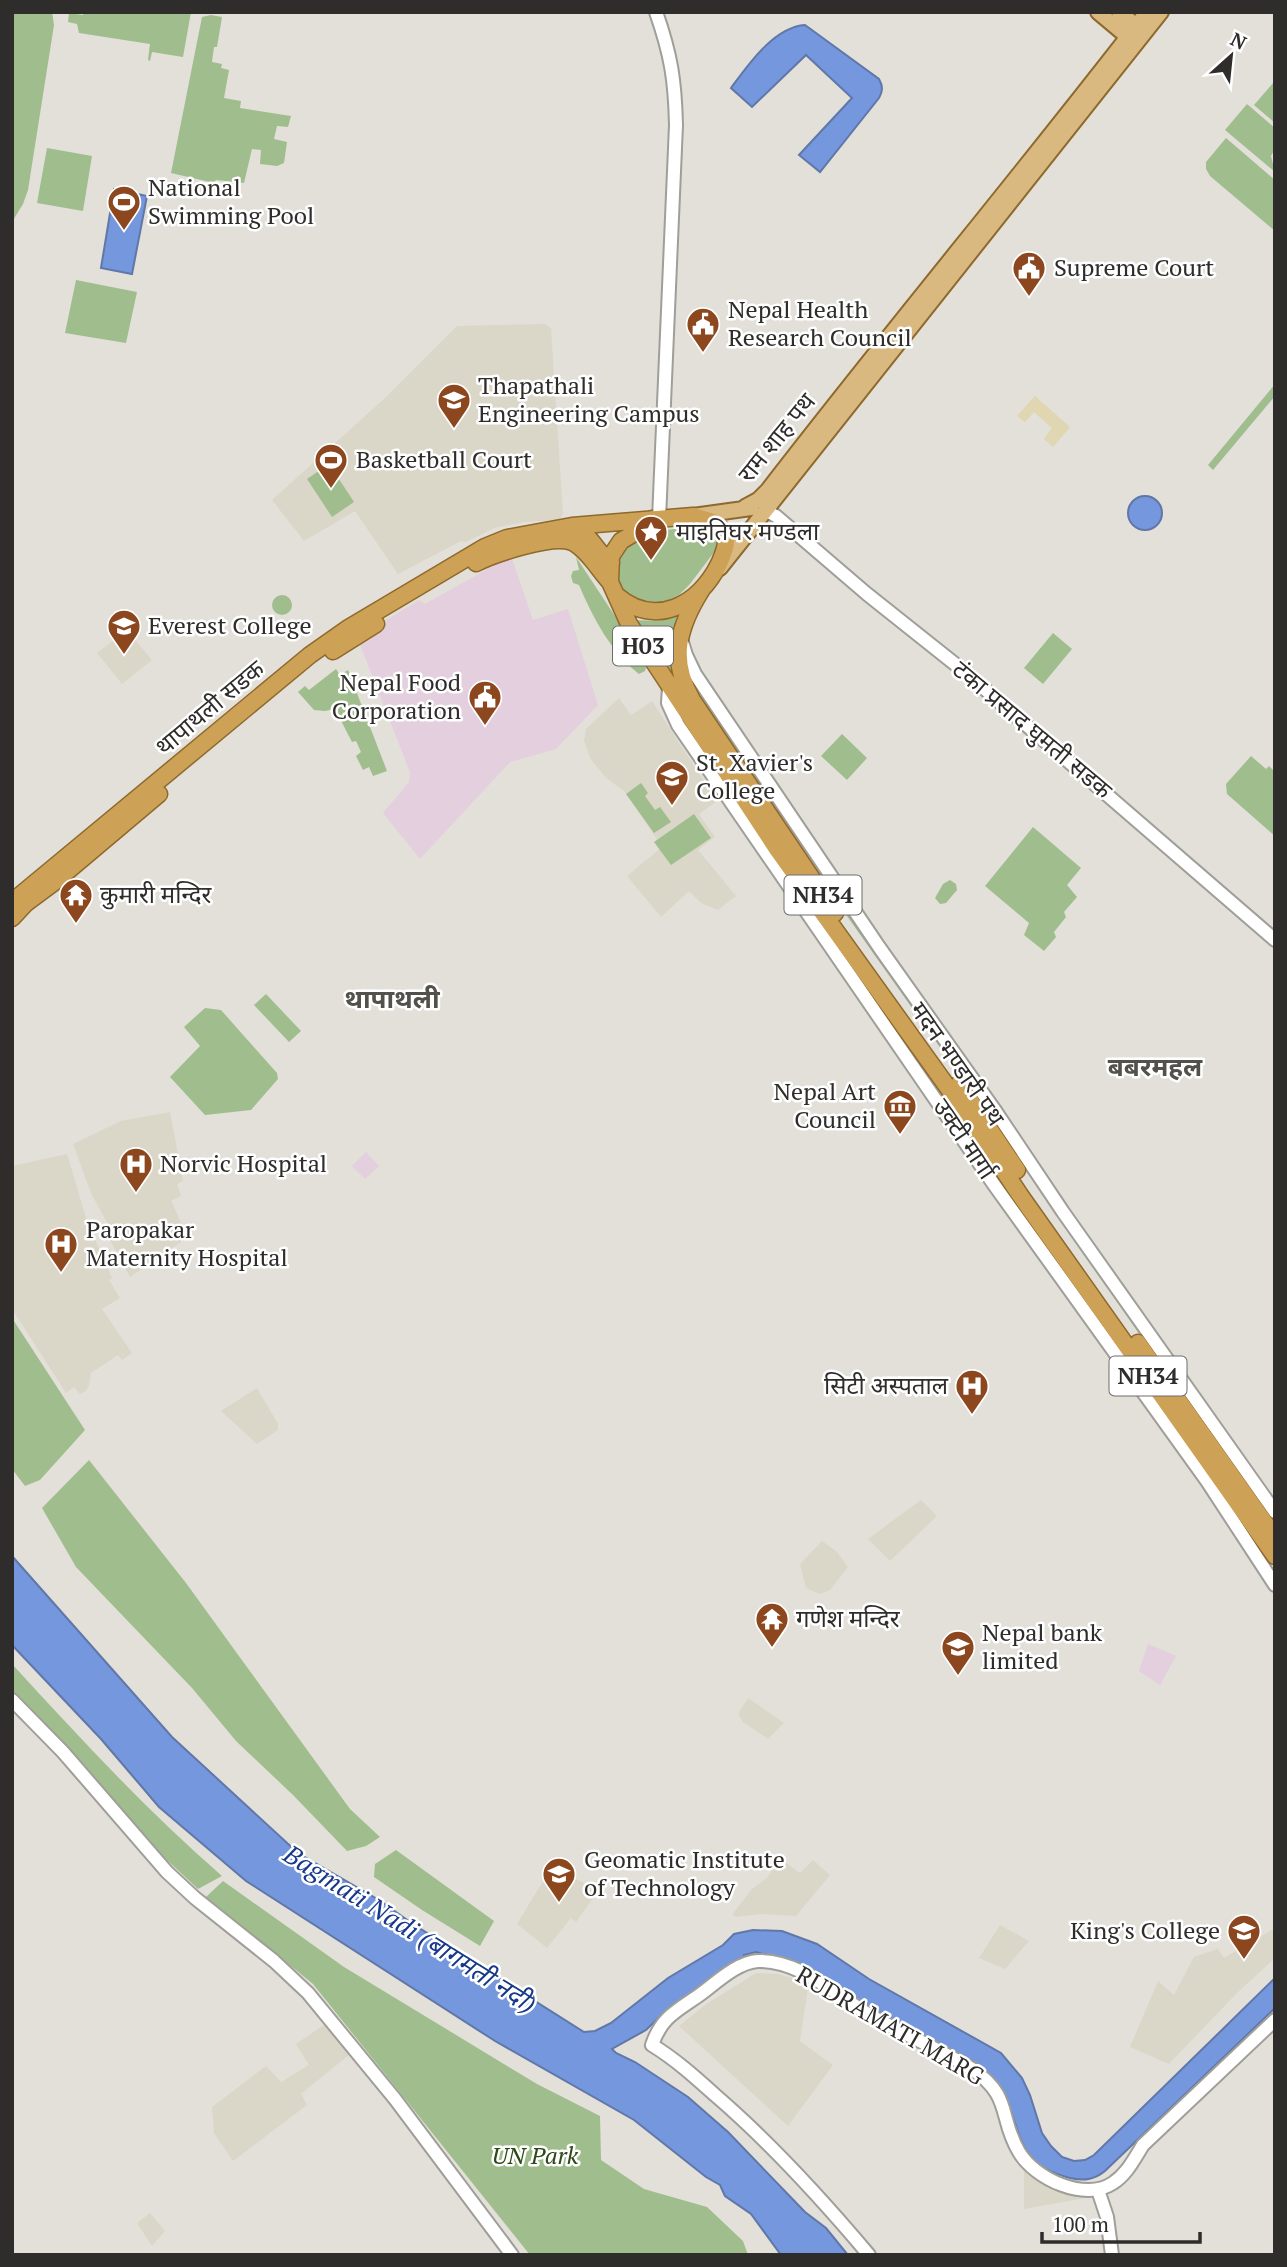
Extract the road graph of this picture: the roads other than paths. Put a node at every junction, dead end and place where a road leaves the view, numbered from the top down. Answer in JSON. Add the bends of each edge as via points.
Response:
{"nodes":[{"id":1,"x":656,"y":12,"type":"edge"},
{"id":2,"x":1098,"y":12,"type":"edge"},
{"id":3,"x":1119,"y":12,"type":"edge"},
{"id":4,"x":1147,"y":12,"type":"edge"},
{"id":5,"x":1161,"y":12,"type":"edge"},
{"id":6,"x":1136,"y":35,"type":"junction"},
{"id":7,"x":745,"y":507,"type":"junction"},
{"id":8,"x":693,"y":516,"type":"junction"},
{"id":9,"x":762,"y":516,"type":"junction"},
{"id":10,"x":655,"y":519,"type":"junction"},
{"id":11,"x":572,"y":526,"type":"junction"},
{"id":12,"x":611,"y":563,"type":"junction"},
{"id":13,"x":611,"y":586,"type":"junction"},
{"id":14,"x":705,"y":586,"type":"junction"},
{"id":15,"x":682,"y":632,"type":"junction"},
{"id":16,"x":678,"y":661,"type":"joint"},
{"id":17,"x":673,"y":693,"type":"junction"},
{"id":18,"x":12,"y":902,"type":"edge"},
{"id":19,"x":12,"y":918,"type":"edge"},
{"id":20,"x":1275,"y":940,"type":"edge"},
{"id":21,"x":1275,"y":1512,"type":"edge"},
{"id":22,"x":1275,"y":1537,"type":"edge"},
{"id":23,"x":1275,"y":1556,"type":"edge"},
{"id":24,"x":1275,"y":1584,"type":"edge"},
{"id":25,"x":12,"y":1700,"type":"edge"},
{"id":26,"x":1275,"y":2020,"type":"edge"},
{"id":27,"x":1098,"y":2190,"type":"junction"},
{"id":28,"x":512,"y":2255,"type":"edge"},
{"id":29,"x":869,"y":2255,"type":"edge"},
{"id":30,"x":1112,"y":2255,"type":"edge"}],
"edges":[{"from":1,"to":10,"type":"street","via":[[672,60],[676,125]]},
{"from":2,"to":6,"type":"main road"},
{"from":3,"to":6,"type":"main road"},
{"from":4,"to":6,"type":"main road","name":"राम शाह पथ"},
{"from":5,"to":6,"type":"main road","name":"राम शाह पथ"},
{"from":6,"to":7,"type":"main road","name":"राम शाह पथ","via":[[919,297],[768,490]]},
{"from":6,"to":9,"type":"main road","name":"राम शाह पथ"},
{"from":7,"to":8,"type":"main road"},
{"from":7,"to":9,"type":"main road","name":"राम शाह पथ"},
{"from":8,"to":10,"type":"highway"},
{"from":8,"to":14,"type":"highway","via":[[721,526],[726,536],[723,556]]},
{"from":9,"to":14,"type":"main road"},
{"from":9,"to":20,"type":"street","name":"टंका प्रसाद घुमती सडक","via":[[785,525],[965,672]]},
{"from":10,"to":11,"type":"highway","name":"थापाथली सडक"},
{"from":10,"to":12,"type":"highway","via":[[621,541]]},
{"from":11,"to":12,"type":"highway","via":[[591,538]]},
{"from":11,"to":18,"type":"highway","name":"थापाथली सडक","via":[[507,538],[485,547],[347,629],[255,699]]},
{"from":12,"to":13,"type":"highway"},
{"from":13,"to":14,"type":"highway","via":[[634,607],[659,612],[680,606]]},
{"from":13,"to":17,"type":"highway","name":"मदन भण्डारी पथ","number":"H03"},
{"from":13,"to":19,"type":"highway","name":"थापाथली सडक","via":[[582,550],[566,541],[527,545],[472,565],[320,660]]},
{"from":14,"to":15,"type":"highway","name":"मदन भण्डारी पथ","number":"H03"},
{"from":15,"to":16,"type":"highway","name":"मदन भण्डारी पथ","number":"H03"},
{"from":15,"to":21,"type":"street","via":[[683,648],[695,674],[807,844]]},
{"from":16,"to":22,"type":"highway","name":"मदन भण्डारी पथ","number":"NH34","via":[[692,700],[792,850]]},
{"from":17,"to":23,"type":"highway","name":"मदन भण्डारी पथ","number":"NH34","via":[[785,860]]},
{"from":17,"to":24,"type":"street","name":"उक्टी मार्गा","via":[[667,696],[672,715],[700,758]]},
{"from":25,"to":28,"type":"street","via":[[167,1872],[308,1993],[395,2099]]},
{"from":26,"to":27,"type":"street","via":[[1143,2146],[1121,2177]]},
{"from":27,"to":29,"type":"street","name":"RUDRAMATI MARG","via":[[1074,2189],[1031,2166],[1013,2141],[997,2093],[985,2078],[962,2063],[791,1968],[755,1961],[734,1970],[669,2016],[652,2045],[751,2126]]},
{"from":27,"to":30,"type":"street"}]}
